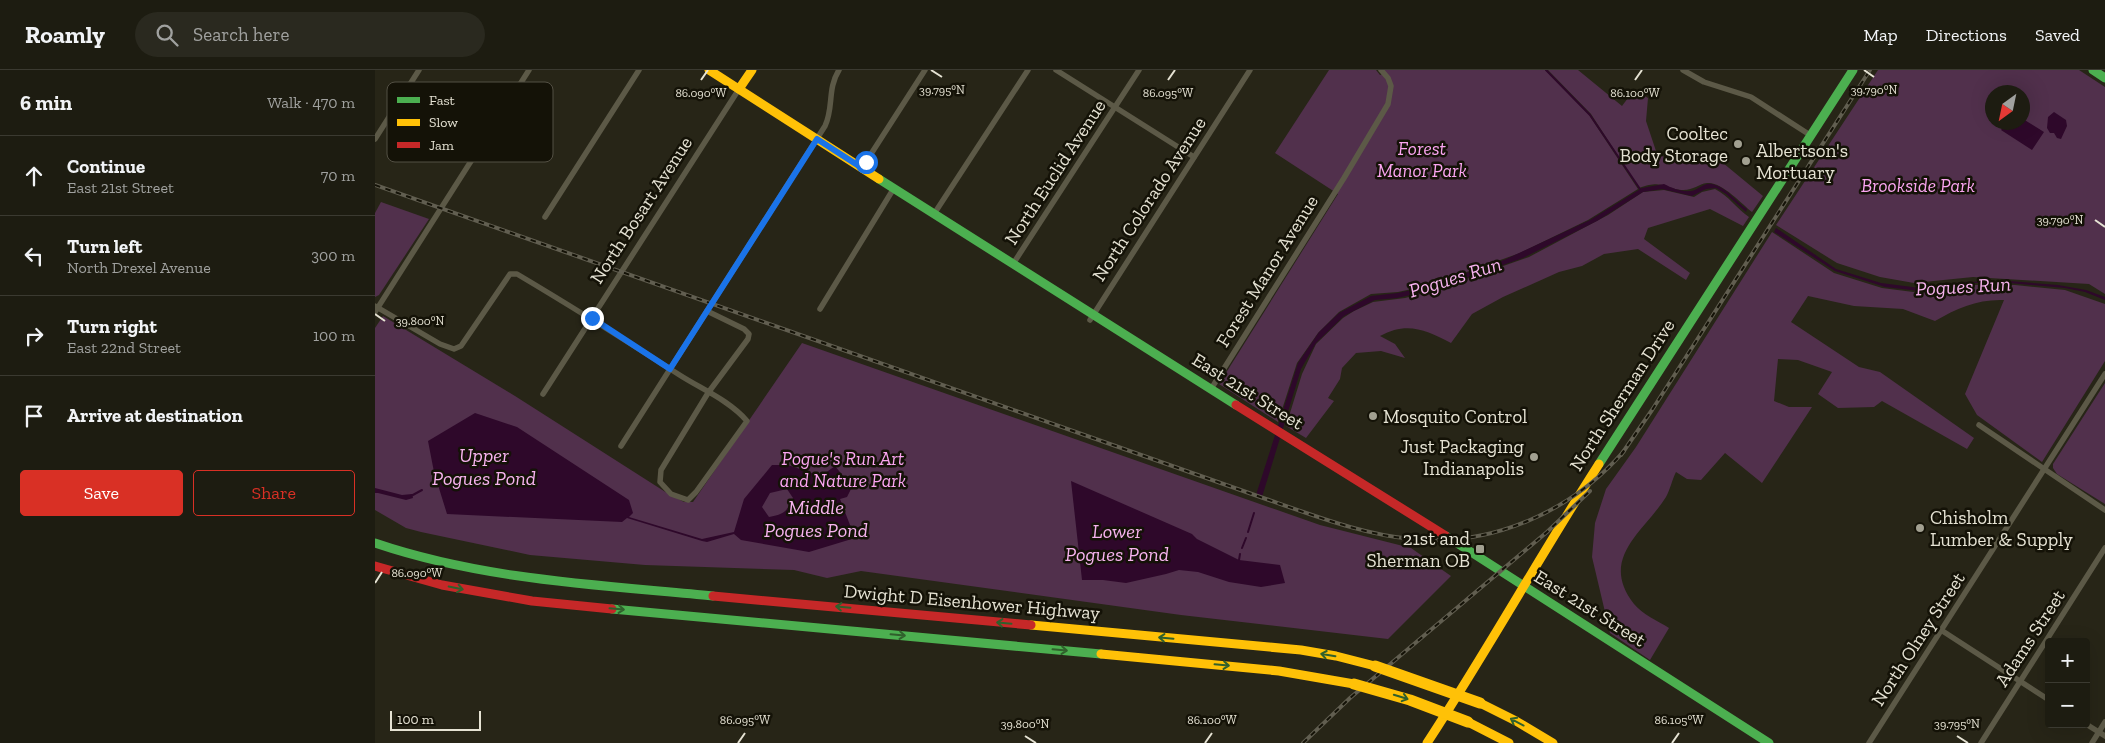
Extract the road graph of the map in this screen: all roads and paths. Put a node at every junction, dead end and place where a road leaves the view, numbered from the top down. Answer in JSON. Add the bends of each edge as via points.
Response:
{"nodes":[{"id":1,"x":419,"y":70,"type":"edge"},
{"id":2,"x":529,"y":70,"type":"edge"},
{"id":3,"x":639,"y":70,"type":"edge"},
{"id":4,"x":709,"y":70,"type":"edge"},
{"id":5,"x":752,"y":70,"type":"edge"},
{"id":6,"x":839,"y":70,"type":"edge"},
{"id":7,"x":925,"y":70,"type":"edge"},
{"id":8,"x":1028,"y":70,"type":"edge"},
{"id":9,"x":1056,"y":70,"type":"edge"},
{"id":10,"x":1139,"y":70,"type":"edge"},
{"id":11,"x":1250,"y":70,"type":"edge"},
{"id":12,"x":1381,"y":70,"type":"edge"},
{"id":13,"x":1683,"y":70,"type":"edge"},
{"id":14,"x":1853,"y":70,"type":"edge"},
{"id":15,"x":411,"y":82,"type":"edge"},
{"id":16,"x":521,"y":82,"type":"edge"},
{"id":17,"x":739,"y":89,"type":"junction"},
{"id":18,"x":1114,"y":107,"type":"junction"},
{"id":19,"x":387,"y":121,"type":"edge"},
{"id":20,"x":1810,"y":135,"type":"junction"},
{"id":21,"x":817,"y":139,"type":"junction"},
{"id":22,"x":375,"y":140,"type":"edge"},
{"id":23,"x":1194,"y":157,"type":"junction"},
{"id":24,"x":470,"y":162,"type":"edge"},
{"id":25,"x":862,"y":168,"type":"junction"},
{"id":26,"x":894,"y":188,"type":"junction"},
{"id":27,"x":934,"y":214,"type":"junction"},
{"id":28,"x":545,"y":217,"type":"dead end"},
{"id":29,"x":1013,"y":264,"type":"junction"},
{"id":30,"x":376,"y":309,"type":"edge"},
{"id":31,"x":820,"y":309,"type":"dead end"},
{"id":32,"x":707,"y":311,"type":"junction"},
{"id":33,"x":1092,"y":317,"type":"junction"},
{"id":34,"x":592,"y":318,"type":"junction"},
{"id":35,"x":670,"y":369,"type":"junction"},
{"id":36,"x":2105,"y":374,"type":"edge"},
{"id":37,"x":1211,"y":389,"type":"junction"},
{"id":38,"x":708,"y":393,"type":"junction"},
{"id":39,"x":543,"y":394,"type":"dead end"},
{"id":40,"x":1979,"y":425,"type":"dead end"},
{"id":41,"x":621,"y":446,"type":"dead end"},
{"id":42,"x":2044,"y":470,"type":"junction"},
{"id":43,"x":2105,"y":510,"type":"edge"},
{"id":44,"x":375,"y":535,"type":"edge"},
{"id":45,"x":375,"y":543,"type":"edge"},
{"id":46,"x":2105,"y":548,"type":"edge"},
{"id":47,"x":375,"y":566,"type":"edge"},
{"id":48,"x":461,"y":566,"type":"junction"},
{"id":49,"x":1523,"y":586,"type":"junction"},
{"id":50,"x":1941,"y":630,"type":"junction"},
{"id":51,"x":2020,"y":681,"type":"junction"},
{"id":52,"x":2045,"y":697,"type":"edge"},
{"id":53,"x":2105,"y":722,"type":"edge"},
{"id":54,"x":2090,"y":726,"type":"edge"},
{"id":55,"x":2099,"y":732,"type":"junction"},
{"id":56,"x":2105,"y":736,"type":"edge"},
{"id":57,"x":1427,"y":743,"type":"edge"},
{"id":58,"x":1509,"y":743,"type":"edge"},
{"id":59,"x":1553,"y":743,"type":"edge"},
{"id":60,"x":1769,"y":743,"type":"edge"},
{"id":61,"x":1869,"y":743,"type":"edge"},
{"id":62,"x":1981,"y":743,"type":"edge"},
{"id":63,"x":2092,"y":743,"type":"edge"}],
"edges":[{"from":1,"to":15,"type":"street"},
{"from":2,"to":16,"type":"street"},
{"from":3,"to":28,"type":"street"},
{"from":4,"to":17,"type":"main road","name":"East 21st Street"},
{"from":5,"to":17,"type":"main road","name":"North Bosart Avenue"},
{"from":6,"to":21,"type":"street","via":[[831,89],[828,118]]},
{"from":7,"to":25,"type":"street"},
{"from":8,"to":27,"type":"street"},
{"from":9,"to":18,"type":"street"},
{"from":10,"to":18,"type":"street","name":"North Euclid Avenue"},
{"from":11,"to":23,"type":"street","name":"North Colorado Avenue"},
{"from":12,"to":37,"type":"street","name":"Forest Manor Avenue","via":[[1391,86],[1389,101]]},
{"from":13,"to":20,"type":"street","via":[[1704,82],[1751,97]]},
{"from":14,"to":20,"type":"main road","name":"North Sherman Drive"},
{"from":17,"to":21,"type":"main road","name":"East 21st Street"},
{"from":17,"to":34,"type":"street","name":"North Bosart Avenue"},
{"from":18,"to":23,"type":"street"},
{"from":18,"to":29,"type":"street","name":"North Euclid Avenue"},
{"from":19,"to":22,"type":"street"},
{"from":20,"to":49,"type":"main road","name":"North Sherman Drive"},
{"from":21,"to":25,"type":"main road","name":"East 21st Street"},
{"from":21,"to":32,"type":"street"},
{"from":23,"to":33,"type":"street","name":"North Colorado Avenue"},
{"from":24,"to":30,"type":"street"},
{"from":25,"to":26,"type":"main road","name":"East 21st Street"},
{"from":26,"to":27,"type":"main road","name":"East 21st Street"},
{"from":26,"to":31,"type":"street"},
{"from":27,"to":29,"type":"main road","name":"East 21st Street"},
{"from":29,"to":33,"type":"main road","name":"East 21st Street"},
{"from":30,"to":34,"type":"street","via":[[454,349],[461,346],[510,274],[517,274]]},
{"from":32,"to":35,"type":"street"},
{"from":32,"to":38,"type":"street","via":[[749,334]]},
{"from":33,"to":37,"type":"main road","name":"East 21st Street"},
{"from":34,"to":35,"type":"street"},
{"from":34,"to":39,"type":"street","name":"North Bosart Avenue"},
{"from":35,"to":38,"type":"street"},
{"from":35,"to":41,"type":"street"},
{"from":36,"to":42,"type":"street","name":"North Olney Street"},
{"from":37,"to":49,"type":"main road","name":"East 21st Street"},
{"from":38,"to":38,"type":"street","via":[[661,470],[660,482],[671,494],[688,500],[747,421],[736,408]]},
{"from":40,"to":42,"type":"street"},
{"from":42,"to":43,"type":"street"},
{"from":42,"to":50,"type":"street","name":"North Olney Street"},
{"from":44,"to":48,"type":"main road"},
{"from":45,"to":48,"type":"main road","name":"Dwight D Eisenhower Highway"},
{"from":46,"to":51,"type":"street","name":"Adams Street"},
{"from":47,"to":58,"type":"main road","name":"Dwight D Eisenhower Highway","one_way":true,"bridge":true,"via":[[449,587],[532,601],[1279,671],[1354,684],[1410,700],[1468,722]]},
{"from":59,"to":48,"type":"main road","name":"Dwight D Eisenhower Highway","one_way":true,"bridge":true,"via":[[1516,721],[1439,686],[1375,666],[1301,650],[546,580]]},
{"from":49,"to":57,"type":"main road","name":"North Sherman Drive"},
{"from":49,"to":60,"type":"main road","name":"East 21st Street"},
{"from":50,"to":51,"type":"street"},
{"from":50,"to":61,"type":"street","name":"North Olney Street"},
{"from":51,"to":52,"type":"street"},
{"from":51,"to":62,"type":"street","name":"Adams Street"},
{"from":53,"to":55,"type":"street"},
{"from":54,"to":55,"type":"street"},
{"from":55,"to":56,"type":"street"},
{"from":55,"to":63,"type":"street"}]}
